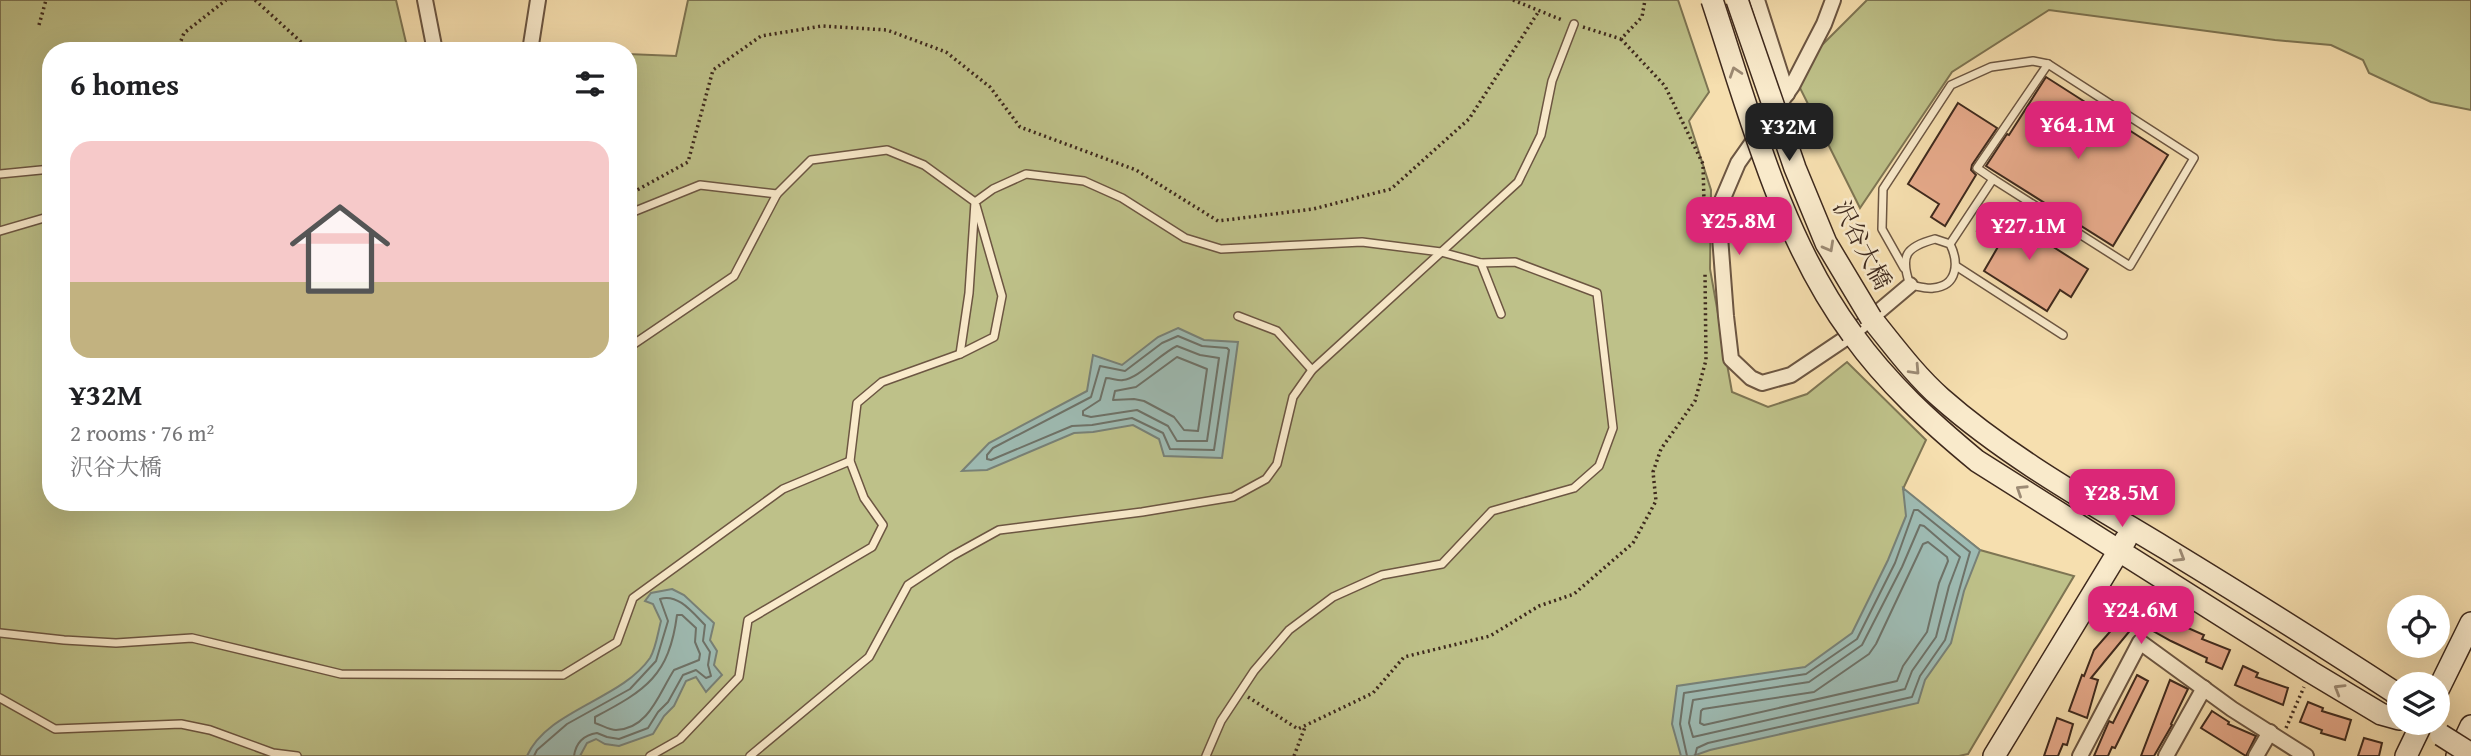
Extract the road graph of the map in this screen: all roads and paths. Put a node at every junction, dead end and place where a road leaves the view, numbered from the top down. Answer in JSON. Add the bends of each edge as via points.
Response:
{"nodes":[{"id":1,"x":46,"y":0,"type":"edge"},
{"id":2,"x":226,"y":0,"type":"edge"},
{"id":3,"x":255,"y":0,"type":"edge"},
{"id":4,"x":425,"y":0,"type":"edge"},
{"id":5,"x":538,"y":0,"type":"edge"},
{"id":6,"x":1712,"y":0,"type":"edge"},
{"id":7,"x":1737,"y":0,"type":"edge"},
{"id":8,"x":1757,"y":0,"type":"edge"},
{"id":9,"x":1833,"y":0,"type":"edge"},
{"id":10,"x":1539,"y":11,"type":"dead end"},
{"id":11,"x":1574,"y":24,"type":"dead end"},
{"id":12,"x":38,"y":26,"type":"dead end"},
{"id":13,"x":1621,"y":39,"type":"dead end"},
{"id":14,"x":180,"y":42,"type":"edge"},
{"id":15,"x":301,"y":42,"type":"edge"},
{"id":16,"x":433,"y":42,"type":"edge"},
{"id":17,"x":531,"y":42,"type":"edge"},
{"id":18,"x":2048,"y":64,"type":"junction"},
{"id":19,"x":1787,"y":94,"type":"junction"},
{"id":20,"x":42,"y":170,"type":"edge"},
{"id":21,"x":0,"y":174,"type":"edge"},
{"id":22,"x":1993,"y":179,"type":"junction"},
{"id":23,"x":637,"y":190,"type":"edge"},
{"id":24,"x":777,"y":194,"type":"junction"},
{"id":25,"x":975,"y":202,"type":"junction"},
{"id":26,"x":1704,"y":203,"type":"dead end"},
{"id":27,"x":637,"y":210,"type":"edge"},
{"id":28,"x":42,"y":219,"type":"edge"},
{"id":29,"x":0,"y":231,"type":"edge"},
{"id":30,"x":1950,"y":244,"type":"junction"},
{"id":31,"x":1441,"y":252,"type":"junction"},
{"id":32,"x":1481,"y":263,"type":"junction"},
{"id":33,"x":1956,"y":266,"type":"junction"},
{"id":34,"x":1705,"y":268,"type":"dead end"},
{"id":35,"x":1904,"y":268,"type":"junction"},
{"id":36,"x":1910,"y":285,"type":"junction"},
{"id":37,"x":1501,"y":314,"type":"dead end"},
{"id":38,"x":1238,"y":316,"type":"dead end"},
{"id":39,"x":1871,"y":317,"type":"junction"},
{"id":40,"x":1852,"y":334,"type":"junction"},
{"id":41,"x":2063,"y":335,"type":"dead end"},
{"id":42,"x":637,"y":342,"type":"edge"},
{"id":43,"x":960,"y":354,"type":"junction"},
{"id":44,"x":1312,"y":370,"type":"junction"},
{"id":45,"x":850,"y":461,"type":"junction"},
{"id":46,"x":2133,"y":528,"type":"junction"},
{"id":47,"x":2118,"y":552,"type":"junction"},
{"id":48,"x":2471,"y":623,"type":"edge"},
{"id":49,"x":0,"y":633,"type":"edge"},
{"id":50,"x":2311,"y":672,"type":"junction"},
{"id":51,"x":2447,"y":672,"type":"edge"},
{"id":52,"x":2387,"y":687,"type":"edge"},
{"id":53,"x":2204,"y":688,"type":"junction"},
{"id":54,"x":1241,"y":692,"type":"junction"},
{"id":55,"x":0,"y":698,"type":"edge"},
{"id":56,"x":2387,"y":716,"type":"edge"},
{"id":57,"x":1306,"y":725,"type":"junction"},
{"id":58,"x":2471,"y":726,"type":"edge"},
{"id":59,"x":2415,"y":735,"type":"edge"},
{"id":60,"x":2441,"y":735,"type":"edge"},
{"id":61,"x":2275,"y":736,"type":"junction"},
{"id":62,"x":2471,"y":754,"type":"edge"},
{"id":63,"x":1998,"y":755,"type":"edge"},
{"id":64,"x":297,"y":756,"type":"edge"},
{"id":65,"x":650,"y":756,"type":"edge"},
{"id":66,"x":750,"y":756,"type":"edge"},
{"id":67,"x":1206,"y":756,"type":"edge"},
{"id":68,"x":1294,"y":756,"type":"edge"},
{"id":69,"x":2080,"y":756,"type":"edge"},
{"id":70,"x":2166,"y":756,"type":"edge"},
{"id":71,"x":2256,"y":756,"type":"edge"},
{"id":72,"x":2306,"y":756,"type":"edge"},
{"id":73,"x":2406,"y":756,"type":"edge"},
{"id":74,"x":2457,"y":756,"type":"edge"}],
"edges":[{"from":1,"to":12,"type":"path"},
{"from":2,"to":14,"type":"path","via":[[184,33]]},
{"from":3,"to":15,"type":"path"},
{"from":4,"to":16,"type":"street"},
{"from":5,"to":17,"type":"street"},
{"from":40,"to":6,"type":"street","one_way":true,"bridge":true,"via":[[1797,240]]},
{"from":7,"to":39,"type":"street","name":"沢谷大橋","one_way":true,"bridge":true,"via":[[1821,231]]},
{"from":8,"to":19,"type":"street"},
{"from":9,"to":19,"type":"street"},
{"from":10,"to":23,"type":"path","via":[[1469,119],[1391,189],[1313,209],[1218,220],[1136,170],[1020,127],[990,88],[946,52],[887,30],[822,26],[761,36],[713,70],[688,162]]},
{"from":11,"to":31,"type":"lane","via":[[1552,81],[1541,135],[1518,182]]},
{"from":13,"to":26,"type":"path","via":[[1665,86],[1703,164]]},
{"from":18,"to":22,"type":"lane","via":[[1977,168]]},
{"from":18,"to":22,"type":"lane","via":[[2194,158],[2130,266]]},
{"from":18,"to":35,"type":"lane","via":[[2034,61],[1991,67],[1951,85],[1883,189],[1882,229]]},
{"from":19,"to":40,"type":"street","via":[[1738,163],[1718,210],[1731,359],[1762,383],[1791,375]]},
{"from":20,"to":21,"type":"lane"},
{"from":22,"to":30,"type":"lane"},
{"from":24,"to":25,"type":"lane","via":[[811,160],[887,150],[924,165]]},
{"from":24,"to":27,"type":"lane","via":[[699,185]]},
{"from":24,"to":42,"type":"lane","via":[[734,276]]},
{"from":25,"to":31,"type":"lane","via":[[1026,174],[1084,181],[1122,198],[1185,238],[1221,249],[1362,242]]},
{"from":25,"to":43,"type":"lane"},
{"from":25,"to":43,"type":"lane","via":[[1002,296],[994,337]]},
{"from":28,"to":29,"type":"lane"},
{"from":30,"to":33,"type":"lane"},
{"from":30,"to":35,"type":"lane","via":[[1935,239],[1917,244],[1907,252]]},
{"from":31,"to":32,"type":"lane"},
{"from":31,"to":44,"type":"lane"},
{"from":32,"to":37,"type":"lane"},
{"from":32,"to":54,"type":"lane","via":[[1515,262],[1597,293],[1613,428],[1599,467],[1574,488],[1492,511],[1442,564],[1382,575],[1333,597],[1289,630]]},
{"from":33,"to":36,"type":"lane","via":[[1944,285],[1932,289]]},
{"from":33,"to":41,"type":"lane"},
{"from":34,"to":57,"type":"path","via":[[1706,360],[1695,401],[1661,449],[1653,472],[1656,501],[1633,542],[1574,594],[1539,606],[1490,636],[1405,657],[1373,694]]},
{"from":35,"to":36,"type":"lane"},
{"from":36,"to":39,"type":"street"},
{"from":38,"to":44,"type":"lane","via":[[1278,331]]},
{"from":39,"to":40,"type":"street"},
{"from":39,"to":46,"type":"street","name":"沢谷大橋","one_way":true,"via":[[1900,354],[1958,412],[2030,464]]},
{"from":47,"to":40,"type":"street","one_way":true,"via":[[1967,453],[1926,419]]},
{"from":43,"to":45,"type":"lane","via":[[882,382],[858,403]]},
{"from":44,"to":66,"type":"lane","via":[[1293,397],[1277,464],[1266,479],[1233,497],[999,530],[908,585],[869,657]]},
{"from":45,"to":49,"type":"lane","via":[[783,489],[633,597],[617,642],[563,676],[341,674],[192,638],[116,643]]},
{"from":45,"to":65,"type":"lane","via":[[864,498],[883,525],[872,547],[748,620],[739,677],[680,739]]},
{"from":46,"to":47,"type":"street"},
{"from":46,"to":52,"type":"street","name":"沢谷大橋","one_way":true},
{"from":47,"to":50,"type":"street"},
{"from":47,"to":63,"type":"street"},
{"from":48,"to":51,"type":"street"},
{"from":56,"to":50,"type":"street","one_way":true},
{"from":50,"to":61,"type":"path"},
{"from":53,"to":61,"type":"street"},
{"from":53,"to":69,"type":"street","via":[[2140,642]]},
{"from":53,"to":70,"type":"street"},
{"from":54,"to":57,"type":"path","via":[[1298,729]]},
{"from":54,"to":67,"type":"lane"},
{"from":55,"to":64,"type":"lane","via":[[55,729],[181,724]]},
{"from":57,"to":68,"type":"path"},
{"from":58,"to":74,"type":"street"},
{"from":59,"to":73,"type":"street"},
{"from":60,"to":62,"type":"street","bridge":true},
{"from":61,"to":71,"type":"street"},
{"from":61,"to":72,"type":"street"}]}
